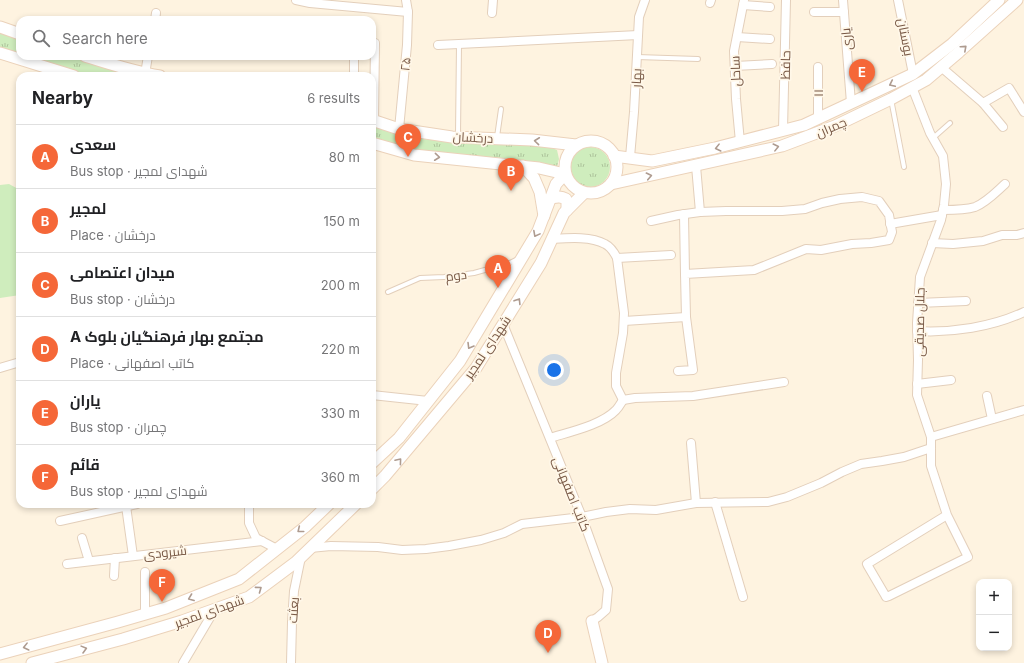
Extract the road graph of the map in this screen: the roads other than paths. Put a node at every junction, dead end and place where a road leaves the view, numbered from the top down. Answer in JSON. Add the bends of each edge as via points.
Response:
{"nodes":[{"id":1,"x":296,"y":0,"type":"edge"},
{"id":2,"x":406,"y":0,"type":"edge"},
{"id":3,"x":493,"y":0,"type":"edge"},
{"id":4,"x":645,"y":0,"type":"edge"},
{"id":5,"x":786,"y":0,"type":"edge"},
{"id":6,"x":843,"y":0,"type":"edge"},
{"id":7,"x":898,"y":0,"type":"edge"},
{"id":8,"x":1017,"y":0,"type":"edge"},
{"id":9,"x":994,"y":1,"type":"edge"},
{"id":10,"x":744,"y":3,"type":"edge"},
{"id":11,"x":770,"y":7,"type":"dead end"},
{"id":12,"x":408,"y":12,"type":"junction"},
{"id":13,"x":814,"y":12,"type":"dead end"},
{"id":14,"x":844,"y":12,"type":"junction"},
{"id":15,"x":492,"y":13,"type":"dead end"},
{"id":16,"x":0,"y":27,"type":"edge"},
{"id":17,"x":16,"y":33,"type":"edge"},
{"id":18,"x":638,"y":35,"type":"junction"},
{"id":19,"x":737,"y":36,"type":"junction"},
{"id":20,"x":770,"y":39,"type":"dead end"},
{"id":21,"x":459,"y":44,"type":"junction"},
{"id":22,"x":438,"y":45,"type":"dead end"},
{"id":23,"x":0,"y":52,"type":"edge"},
{"id":24,"x":16,"y":57,"type":"edge"},
{"id":25,"x":637,"y":57,"type":"junction"},
{"id":26,"x":698,"y":59,"type":"dead end"},
{"id":27,"x":25,"y":60,"type":"edge"},
{"id":28,"x":97,"y":60,"type":"edge"},
{"id":29,"x":147,"y":60,"type":"edge"},
{"id":30,"x":354,"y":60,"type":"edge"},
{"id":31,"x":375,"y":60,"type":"edge"},
{"id":32,"x":772,"y":64,"type":"dead end"},
{"id":33,"x":735,"y":66,"type":"junction"},
{"id":34,"x":818,"y":67,"type":"dead end"},
{"id":35,"x":941,"y":67,"type":"junction"},
{"id":36,"x":62,"y":72,"type":"edge"},
{"id":37,"x":138,"y":72,"type":"edge"},
{"id":38,"x":145,"y":72,"type":"edge"},
{"id":39,"x":354,"y":72,"type":"edge"},
{"id":40,"x":374,"y":72,"type":"edge"},
{"id":41,"x":913,"y":74,"type":"junction"},
{"id":42,"x":912,"y":87,"type":"junction"},
{"id":43,"x":891,"y":99,"type":"junction"},
{"id":44,"x":851,"y":103,"type":"junction"},
{"id":45,"x":984,"y":103,"type":"junction"},
{"id":46,"x":501,"y":110,"type":"dead end"},
{"id":47,"x":1024,"y":112,"type":"edge"},
{"id":48,"x":818,"y":118,"type":"junction"},
{"id":49,"x":376,"y":121,"type":"edge"},
{"id":50,"x":950,"y":123,"type":"dead end"},
{"id":51,"x":1003,"y":127,"type":"dead end"},
{"id":52,"x":399,"y":129,"type":"junction"},
{"id":53,"x":783,"y":130,"type":"junction"},
{"id":54,"x":458,"y":137,"type":"junction"},
{"id":55,"x":933,"y":138,"type":"junction"},
{"id":56,"x":497,"y":139,"type":"junction"},
{"id":57,"x":740,"y":142,"type":"junction"},
{"id":58,"x":376,"y":144,"type":"edge"},
{"id":59,"x":576,"y":145,"type":"junction"},
{"id":60,"x":614,"y":156,"type":"junction"},
{"id":61,"x":630,"y":157,"type":"junction"},
{"id":62,"x":523,"y":166,"type":"junction"},
{"id":63,"x":696,"y":166,"type":"junction"},
{"id":64,"x":904,"y":167,"type":"dead end"},
{"id":65,"x":565,"y":174,"type":"junction"},
{"id":66,"x":611,"y":184,"type":"junction"},
{"id":67,"x":1005,"y":184,"type":"dead end"},
{"id":68,"x":584,"y":193,"type":"junction"},
{"id":69,"x":551,"y":198,"type":"junction"},
{"id":70,"x":567,"y":210,"type":"junction"},
{"id":71,"x":700,"y":212,"type":"junction"},
{"id":72,"x":942,"y":213,"type":"junction"},
{"id":73,"x":684,"y":214,"type":"junction"},
{"id":74,"x":544,"y":217,"type":"junction"},
{"id":75,"x":651,"y":221,"type":"dead end"},
{"id":76,"x":890,"y":224,"type":"junction"},
{"id":77,"x":1024,"y":233,"type":"edge"},
{"id":78,"x":552,"y":239,"type":"junction"},
{"id":79,"x":932,"y":243,"type":"junction"},
{"id":80,"x":671,"y":255,"type":"dead end"},
{"id":81,"x":524,"y":256,"type":"junction"},
{"id":82,"x":617,"y":258,"type":"junction"},
{"id":83,"x":685,"y":274,"type":"junction"},
{"id":84,"x":388,"y":292,"type":"dead end"},
{"id":85,"x":966,"y":301,"type":"dead end"},
{"id":86,"x":918,"y":303,"type":"junction"},
{"id":87,"x":1024,"y":312,"type":"edge"},
{"id":88,"x":686,"y":317,"type":"junction"},
{"id":89,"x":624,"y":321,"type":"junction"},
{"id":90,"x":504,"y":324,"type":"junction"},
{"id":91,"x":917,"y":331,"type":"junction"},
{"id":92,"x":16,"y":363,"type":"edge"},
{"id":93,"x":0,"y":368,"type":"edge"},
{"id":94,"x":678,"y":371,"type":"dead end"},
{"id":95,"x":951,"y":380,"type":"dead end"},
{"id":96,"x":784,"y":382,"type":"dead end"},
{"id":97,"x":917,"y":384,"type":"junction"},
{"id":98,"x":376,"y":395,"type":"edge"},
{"id":99,"x":987,"y":396,"type":"dead end"},
{"id":100,"x":623,"y":400,"type":"junction"},
{"id":101,"x":428,"y":401,"type":"junction"},
{"id":102,"x":1024,"y":411,"type":"edge"},
{"id":103,"x":992,"y":419,"type":"junction"},
{"id":104,"x":931,"y":437,"type":"junction"},
{"id":105,"x":550,"y":438,"type":"junction"},
{"id":106,"x":691,"y":443,"type":"dead end"},
{"id":107,"x":931,"y":448,"type":"junction"},
{"id":108,"x":376,"y":459,"type":"edge"},
{"id":109,"x":376,"y":485,"type":"edge"},
{"id":110,"x":715,"y":502,"type":"junction"},
{"id":111,"x":696,"y":503,"type":"junction"},
{"id":112,"x":117,"y":508,"type":"edge"},
{"id":113,"x":126,"y":508,"type":"edge"},
{"id":114,"x":249,"y":508,"type":"edge"},
{"id":115,"x":325,"y":508,"type":"edge"},
{"id":116,"x":352,"y":508,"type":"edge"},
{"id":117,"x":947,"y":515,"type":"junction"},
{"id":118,"x":582,"y":517,"type":"junction"},
{"id":119,"x":60,"y":521,"type":"dead end"},
{"id":120,"x":82,"y":538,"type":"dead end"},
{"id":121,"x":262,"y":541,"type":"junction"},
{"id":122,"x":310,"y":548,"type":"junction"},
{"id":123,"x":277,"y":549,"type":"junction"},
{"id":124,"x":133,"y":556,"type":"junction"},
{"id":125,"x":301,"y":557,"type":"junction"},
{"id":126,"x":115,"y":558,"type":"junction"},
{"id":127,"x":88,"y":561,"type":"junction"},
{"id":128,"x":67,"y":564,"type":"dead end"},
{"id":129,"x":145,"y":572,"type":"dead end"},
{"id":130,"x":114,"y":576,"type":"dead end"},
{"id":131,"x":743,"y":598,"type":"dead end"},
{"id":132,"x":215,"y":609,"type":"junction"},
{"id":133,"x":145,"y":614,"type":"junction"},
{"id":134,"x":592,"y":621,"type":"joint"},
{"id":135,"x":118,"y":622,"type":"junction"},
{"id":136,"x":96,"y":628,"type":"junction"},
{"id":137,"x":123,"y":639,"type":"junction"},
{"id":138,"x":100,"y":645,"type":"junction"},
{"id":139,"x":0,"y":654,"type":"edge"},
{"id":140,"x":63,"y":659,"type":"edge"},
{"id":141,"x":32,"y":663,"type":"edge"},
{"id":142,"x":183,"y":663,"type":"edge"},
{"id":143,"x":291,"y":663,"type":"edge"},
{"id":144,"x":602,"y":663,"type":"edge"}],
"edges":[{"from":1,"to":12,"type":"street"},
{"from":2,"to":12,"type":"street","name":"۲۵"},
{"from":3,"to":15,"type":"street"},
{"from":4,"to":18,"type":"street","name":"بهار","via":[[639,17]]},
{"from":5,"to":53,"type":"street","name":"حافظ"},
{"from":6,"to":14,"type":"street","name":"یاری"},
{"from":7,"to":41,"type":"street","name":"بوستان"},
{"from":35,"to":8,"type":"main road","name":"چمران","one_way":true},
{"from":9,"to":41,"type":"main road","name":"چمران","via":[[952,44]]},
{"from":10,"to":11,"type":"street"},
{"from":10,"to":19,"type":"street","name":"ساحل"},
{"from":12,"to":52,"type":"street","name":"۲۵"},
{"from":13,"to":14,"type":"street"},
{"from":14,"to":44,"type":"street","name":"یاری"},
{"from":16,"to":17,"type":"main road"},
{"from":18,"to":21,"type":"street"},
{"from":18,"to":25,"type":"street","name":"بهار"},
{"from":19,"to":20,"type":"street"},
{"from":19,"to":33,"type":"street","name":"ساحل"},
{"from":21,"to":22,"type":"street"},
{"from":21,"to":54,"type":"lane"},
{"from":23,"to":24,"type":"main road"},
{"from":25,"to":26,"type":"lane"},
{"from":25,"to":61,"type":"street","name":"بهار"},
{"from":27,"to":36,"type":"main road"},
{"from":28,"to":37,"type":"main road"},
{"from":29,"to":38,"type":"street"},
{"from":30,"to":39,"type":"street"},
{"from":31,"to":40,"type":"street"},
{"from":32,"to":33,"type":"street"},
{"from":33,"to":57,"type":"street","name":"ساحل"},
{"from":34,"to":48,"type":"street","name":"۱۱"},
{"from":35,"to":42,"type":"main road","name":"چمران","via":[[926,80]]},
{"from":35,"to":45,"type":"street"},
{"from":41,"to":44,"type":"main road","name":"چمران","one_way":true},
{"from":42,"to":43,"type":"main road","name":"چمران"},
{"from":42,"to":55,"type":"street","name":"جلال صدیقی"},
{"from":63,"to":43,"type":"main road","name":"چمران","one_way":true,"via":[[782,146],[835,126]]},
{"from":43,"to":64,"type":"lane"},
{"from":44,"to":48,"type":"main road","name":"چمران"},
{"from":45,"to":47,"type":"street","via":[[1009,88]]},
{"from":45,"to":51,"type":"street"},
{"from":46,"to":56,"type":"lane"},
{"from":48,"to":53,"type":"main road","name":"چمران","via":[[804,125]]},
{"from":49,"to":52,"type":"main road","name":"درخشان"},
{"from":50,"to":55,"type":"lane"},
{"from":52,"to":54,"type":"main road","name":"درخشان"},
{"from":53,"to":57,"type":"main road","name":"چمران"},
{"from":54,"to":56,"type":"main road","name":"درخشان"},
{"from":55,"to":72,"type":"street","name":"جلال صدیقی","via":[[943,156],[946,184]]},
{"from":59,"to":56,"type":"main road","name":"درخشان","one_way":true},
{"from":57,"to":61,"type":"main road","name":"چمران","one_way":true,"via":[[652,161]]},
{"from":58,"to":62,"type":"main road","name":"درخشان","one_way":true,"via":[[414,154]]},
{"from":59,"to":60,"type":"main road","via":[[593,141],[602,143]]},
{"from":59,"to":65,"type":"main road","via":[[566,158]]},
{"from":60,"to":61,"type":"main road","name":"چمران"},
{"from":60,"to":66,"type":"main road","via":[[617,170]]},
{"from":62,"to":65,"type":"main road","name":"درخشان"},
{"from":62,"to":74,"type":"main road","via":[[534,178],[540,192]]},
{"from":66,"to":63,"type":"main road","name":"چمران","one_way":true},
{"from":63,"to":71,"type":"street"},
{"from":65,"to":68,"type":"main road","via":[[572,186]]},
{"from":65,"to":69,"type":"main road","name":"شهدای لمجیر","via":[[556,184]]},
{"from":66,"to":68,"type":"main road","via":[[599,192]]},
{"from":67,"to":72,"type":"street","via":[[975,207]]},
{"from":68,"to":70,"type":"main road","name":"شهدای لمجیر"},
{"from":69,"to":70,"type":"main road","via":[[558,196],[566,199]]},
{"from":69,"to":74,"type":"main road","name":"شهدای لمجیر"},
{"from":70,"to":78,"type":"main road","name":"شهدای لمجیر"},
{"from":71,"to":73,"type":"street"},
{"from":71,"to":76,"type":"street","via":[[782,211],[805,209],[840,199],[862,198],[879,201],[889,215]]},
{"from":72,"to":76,"type":"street"},
{"from":72,"to":79,"type":"street","name":"جلال صدیقی"},
{"from":73,"to":75,"type":"street"},
{"from":73,"to":83,"type":"street"},
{"from":74,"to":81,"type":"main road","name":"شهدای لمجیر","one_way":true},
{"from":76,"to":83,"type":"street","via":[[892,232],[888,240],[821,250],[806,249],[754,270]]},
{"from":77,"to":79,"type":"street","via":[[1002,235],[976,242]]},
{"from":78,"to":82,"type":"street","via":[[595,241],[605,244],[614,251]]},
{"from":90,"to":78,"type":"main road","name":"شهدای لمجیر","one_way":true,"via":[[541,264]]},
{"from":79,"to":86,"type":"street","name":"جلال صدیقی","via":[[920,276]]},
{"from":80,"to":82,"type":"street"},
{"from":81,"to":84,"type":"lane","name":"دوم","via":[[510,263],[474,273],[420,278]]},
{"from":81,"to":101,"type":"main road","name":"شهدای لمجیر","one_way":true,"via":[[460,361]]},
{"from":82,"to":89,"type":"street"},
{"from":83,"to":88,"type":"street"},
{"from":85,"to":86,"type":"street"},
{"from":86,"to":91,"type":"street","name":"جلال صدیقی"},
{"from":87,"to":91,"type":"street","via":[[988,325],[934,332]]},
{"from":88,"to":89,"type":"street"},
{"from":88,"to":94,"type":"street","via":[[693,370]]},
{"from":89,"to":100,"type":"street","via":[[616,372],[616,386]]},
{"from":90,"to":105,"type":"street","name":"کاتب اصفهانی"},
{"from":109,"to":90,"type":"main road","name":"شهدای لمجیر","one_way":true,"via":[[476,368]]},
{"from":91,"to":97,"type":"street","name":"جلال صدیقی"},
{"from":92,"to":93,"type":"street"},
{"from":95,"to":97,"type":"street"},
{"from":96,"to":100,"type":"street","via":[[692,396]]},
{"from":97,"to":104,"type":"street","name":"جلال صدیقی","via":[[917,395]]},
{"from":98,"to":101,"type":"street"},
{"from":99,"to":103,"type":"street"},
{"from":100,"to":105,"type":"street","via":[[605,419]]},
{"from":101,"to":108,"type":"main road","name":"شهدای لمجیر","via":[[399,438]]},
{"from":102,"to":103,"type":"street"},
{"from":103,"to":104,"type":"street"},
{"from":104,"to":107,"type":"street","name":"جلال صدیقی"},
{"from":105,"to":118,"type":"street","name":"کاتب اصفهانی"},
{"from":106,"to":111,"type":"street"},
{"from":107,"to":110,"type":"street","via":[[904,457],[861,464],[821,484],[768,502]]},
{"from":107,"to":117,"type":"street","name":"جلال صدیقی","via":[[931,466]]},
{"from":110,"to":111,"type":"street"},
{"from":110,"to":131,"type":"street"},
{"from":111,"to":118,"type":"street","via":[[656,510],[630,509]]},
{"from":112,"to":119,"type":"street"},
{"from":113,"to":124,"type":"street"},
{"from":114,"to":121,"type":"street","via":[[248,523],[256,538]]},
{"from":115,"to":123,"type":"main road","name":"شهدای لمجیر","one_way":true},
{"from":116,"to":122,"type":"main road","name":"شهدای لمجیر"},
{"from":117,"to":117,"type":"street","name":"جلال صدیقی","via":[[968,557],[886,597],[867,564]]},
{"from":118,"to":122,"type":"street","via":[[522,524],[481,540],[426,549],[331,546]]},
{"from":118,"to":134,"type":"street","name":"کاتب اصفهانی","via":[[608,589],[606,610]]},
{"from":120,"to":127,"type":"street"},
{"from":121,"to":123,"type":"street"},
{"from":121,"to":124,"type":"street","name":"شیرودی"},
{"from":122,"to":125,"type":"main road","name":"شهدای لمجیر"},
{"from":123,"to":133,"type":"main road","name":"شهدای لمجیر","one_way":true,"via":[[239,579]]},
{"from":124,"to":126,"type":"street","name":"شیرودی"},
{"from":132,"to":125,"type":"main road","name":"شهدای لمجیر","one_way":true,"via":[[249,597]]},
{"from":125,"to":143,"type":"street","name":"بعثت","via":[[294,598]]},
{"from":126,"to":127,"type":"street","name":"شیرودی"},
{"from":126,"to":130,"type":"street"},
{"from":127,"to":128,"type":"street","name":"شیرودی"},
{"from":129,"to":133,"type":"street"},
{"from":132,"to":137,"type":"main road","name":"شهدای لمجیر"},
{"from":132,"to":142,"type":"street"},
{"from":133,"to":135,"type":"main road","name":"شهدای لمجیر"},
{"from":134,"to":144,"type":"main road","name":"کاتب اصفهانی"},
{"from":135,"to":136,"type":"main road","name":"شهدای لمجیر"},
{"from":135,"to":137,"type":"main road","via":[[117,629]]},
{"from":136,"to":138,"type":"main road","via":[[101,633]]},
{"from":136,"to":139,"type":"main road","name":"شهدای لمجیر","one_way":true},
{"from":137,"to":138,"type":"main road","name":"شهدای لمجیر"},
{"from":140,"to":138,"type":"main road","name":"شهدای لمجیر","one_way":true},
{"from":140,"to":141,"type":"main road","name":"شهدای لمجیر"}]}
